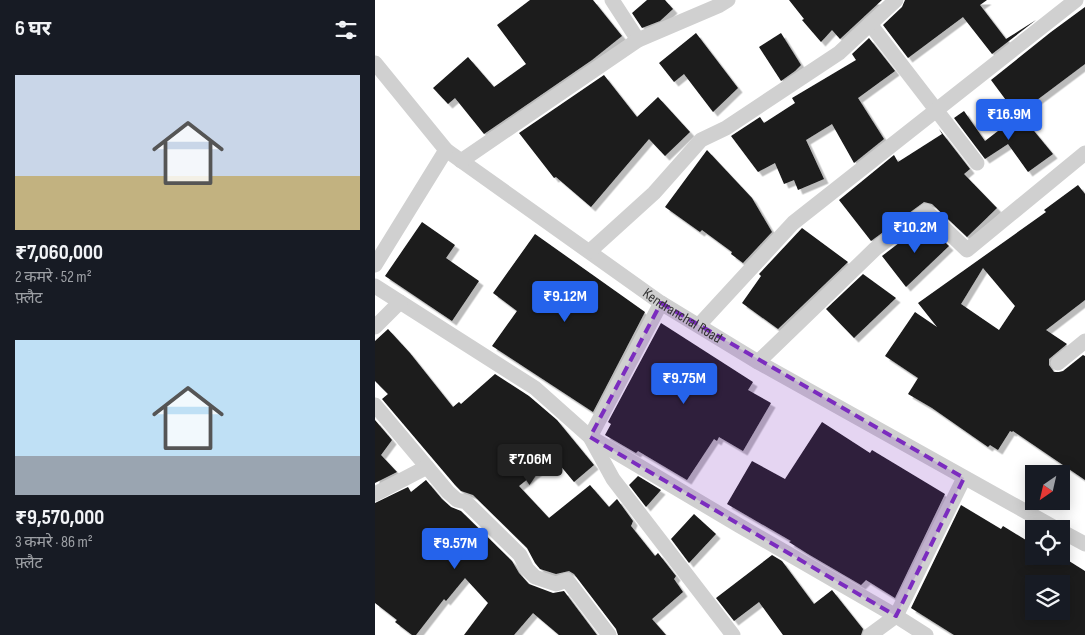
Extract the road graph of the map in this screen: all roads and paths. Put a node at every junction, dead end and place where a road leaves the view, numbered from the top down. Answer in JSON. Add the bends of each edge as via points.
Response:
{"nodes":[{"id":1,"x":612,"y":0,"type":"edge"},
{"id":2,"x":727,"y":0,"type":"edge"},
{"id":3,"x":896,"y":0,"type":"edge"},
{"id":4,"x":1076,"y":0,"type":"edge"},
{"id":5,"x":870,"y":24,"type":"junction"},
{"id":6,"x":638,"y":40,"type":"junction"},
{"id":7,"x":375,"y":64,"type":"edge"},
{"id":8,"x":937,"y":110,"type":"junction"},
{"id":9,"x":446,"y":150,"type":"junction"},
{"id":10,"x":1085,"y":153,"type":"edge"},
{"id":11,"x":461,"y":161,"type":"junction"},
{"id":12,"x":977,"y":163,"type":"dead end"},
{"id":13,"x":590,"y":251,"type":"junction"},
{"id":14,"x":375,"y":265,"type":"edge"},
{"id":15,"x":375,"y":286,"type":"edge"},
{"id":16,"x":401,"y":302,"type":"junction"},
{"id":17,"x":661,"y":303,"type":"junction"},
{"id":18,"x":699,"y":325,"type":"junction"},
{"id":19,"x":375,"y":327,"type":"edge"},
{"id":20,"x":1085,"y":341,"type":"edge"},
{"id":21,"x":759,"y":362,"type":"junction"},
{"id":22,"x":1059,"y":363,"type":"dead end"},
{"id":23,"x":375,"y":405,"type":"edge"},
{"id":24,"x":590,"y":437,"type":"junction"},
{"id":25,"x":427,"y":468,"type":"junction"},
{"id":26,"x":964,"y":478,"type":"junction"},
{"id":27,"x":375,"y":494,"type":"edge"},
{"id":28,"x":1041,"y":520,"type":"edge"},
{"id":29,"x":1070,"y":536,"type":"edge"},
{"id":30,"x":1085,"y":544,"type":"edge"},
{"id":31,"x":896,"y":616,"type":"junction"},
{"id":32,"x":609,"y":635,"type":"edge"},
{"id":33,"x":733,"y":635,"type":"edge"},
{"id":34,"x":870,"y":635,"type":"edge"},
{"id":35,"x":925,"y":635,"type":"edge"}],
"edges":[{"from":1,"to":6,"type":"street"},
{"from":2,"to":6,"type":"street"},
{"from":3,"to":5,"type":"street"},
{"from":4,"to":8,"type":"street"},
{"from":5,"to":8,"type":"street"},
{"from":5,"to":13,"type":"street","via":[[839,53],[726,128],[701,140],[655,193]]},
{"from":6,"to":11,"type":"street"},
{"from":7,"to":9,"type":"street","name":"Kendranchal Road"},
{"from":8,"to":12,"type":"street"},
{"from":8,"to":18,"type":"street","via":[[793,223]]},
{"from":9,"to":11,"type":"street","name":"Kendranchal Road"},
{"from":9,"to":14,"type":"street"},
{"from":10,"to":21,"type":"street","via":[[967,250],[927,211],[875,249]]},
{"from":11,"to":13,"type":"street","name":"Kendranchal Road"},
{"from":13,"to":17,"type":"street","name":"Kendranchal Road"},
{"from":15,"to":16,"type":"street"},
{"from":16,"to":19,"type":"street"},
{"from":16,"to":24,"type":"street","via":[[535,388]]},
{"from":17,"to":18,"type":"street","name":"Kendranchal Road"},
{"from":17,"to":24,"type":"street"},
{"from":18,"to":21,"type":"street","name":"Kendranchal Road"},
{"from":20,"to":22,"type":"street"},
{"from":21,"to":26,"type":"street","name":"Kendranchal Road"},
{"from":23,"to":25,"type":"street"},
{"from":24,"to":31,"type":"street"},
{"from":24,"to":33,"type":"street","via":[[613,479]]},
{"from":25,"to":27,"type":"street"},
{"from":25,"to":32,"type":"street","via":[[447,492],[466,502],[520,555],[535,577],[556,584],[567,580]]},
{"from":26,"to":28,"type":"street","name":"Kendranchal Road"},
{"from":26,"to":31,"type":"street"},
{"from":29,"to":30,"type":"street"},
{"from":31,"to":34,"type":"street"},
{"from":31,"to":35,"type":"street"}]}
